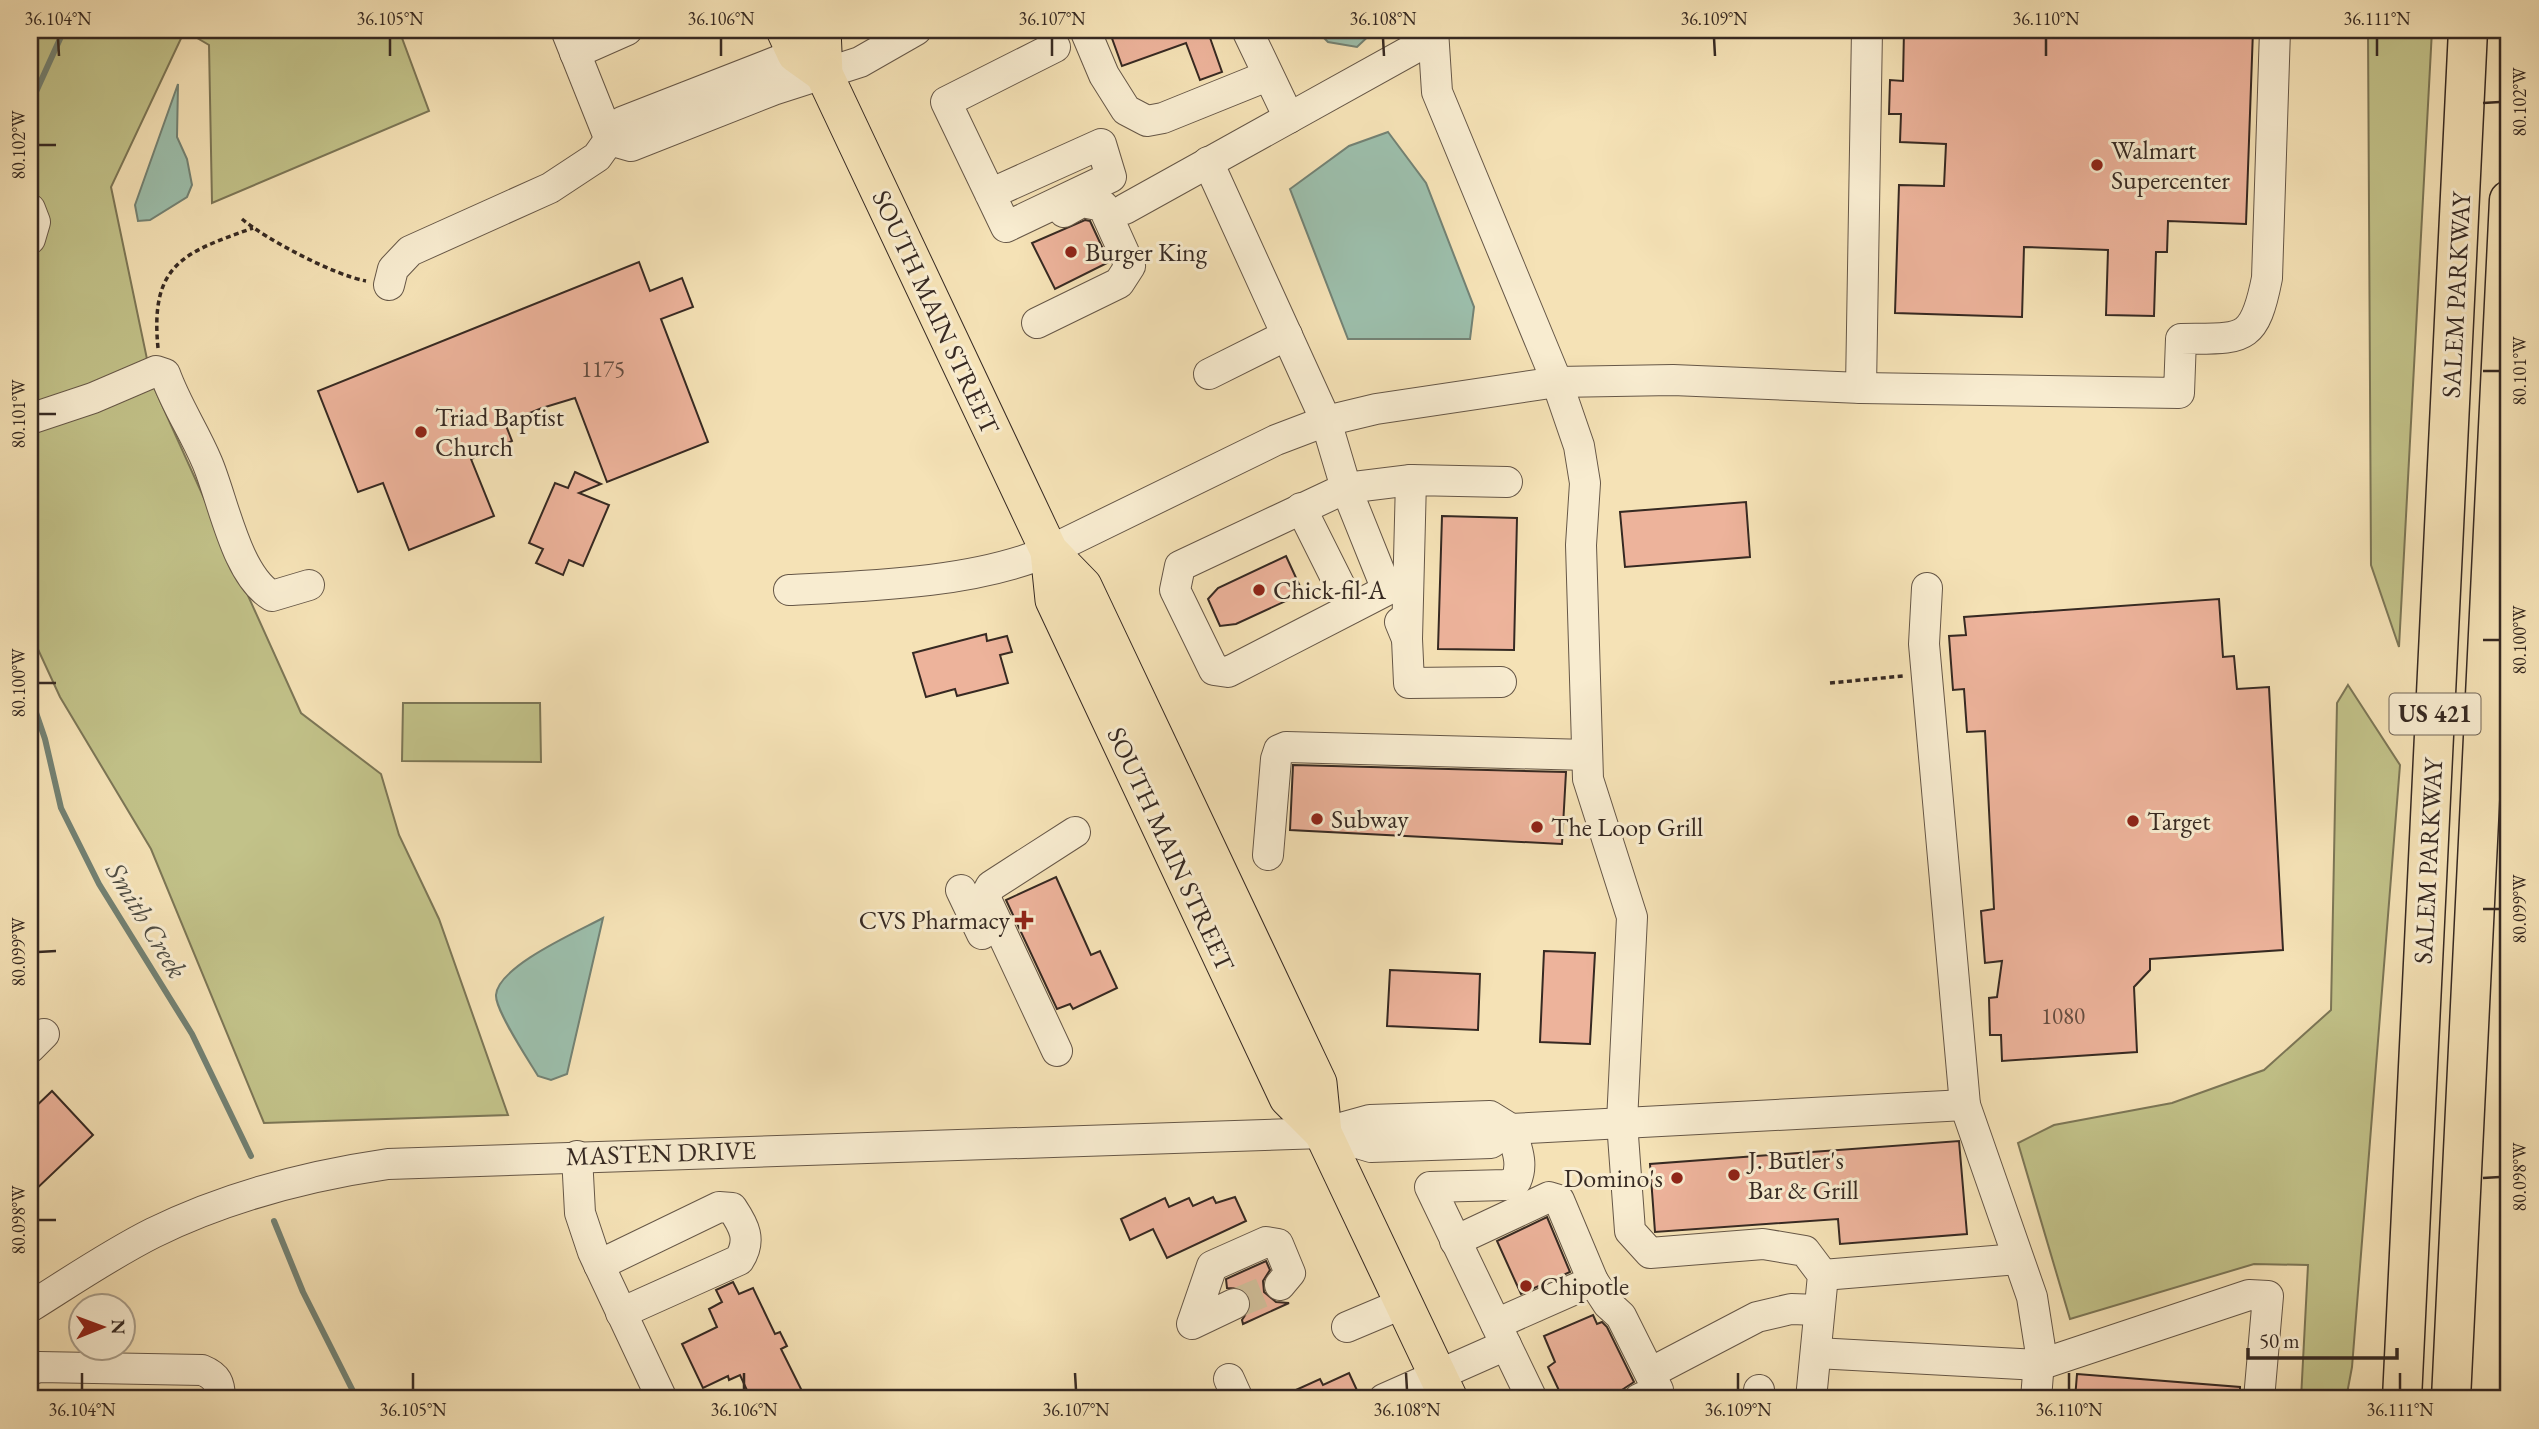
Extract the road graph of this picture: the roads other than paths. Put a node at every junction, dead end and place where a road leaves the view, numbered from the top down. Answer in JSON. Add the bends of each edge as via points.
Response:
{"nodes":[{"id":1,"x":627,"y":30,"type":"edge"},
{"id":2,"x":915,"y":30,"type":"edge"},
{"id":3,"x":1085,"y":30,"type":"edge"},
{"id":4,"x":1247,"y":30,"type":"edge"},
{"id":5,"x":1867,"y":30,"type":"edge"},
{"id":6,"x":2275,"y":30,"type":"edge"},
{"id":7,"x":2468,"y":30,"type":"edge"},
{"id":8,"x":1433,"y":34,"type":"edge"},
{"id":9,"x":570,"y":42,"type":"edge"},
{"id":10,"x":813,"y":42,"type":"edge"},
{"id":11,"x":1055,"y":47,"type":"dead end"},
{"id":12,"x":1267,"y":76,"type":"junction"},
{"id":13,"x":1289,"y":118,"type":"junction"},
{"id":14,"x":610,"y":140,"type":"junction"},
{"id":15,"x":1208,"y":162,"type":"junction"},
{"id":16,"x":990,"y":194,"type":"junction"},
{"id":17,"x":2509,"y":200,"type":"edge"},
{"id":18,"x":30,"y":209,"type":"edge"},
{"id":19,"x":1125,"y":209,"type":"dead end"},
{"id":20,"x":1008,"y":234,"type":"junction"},
{"id":21,"x":30,"y":239,"type":"edge"},
{"id":22,"x":389,"y":285,"type":"road end"},
{"id":23,"x":1037,"y":323,"type":"dead end"},
{"id":24,"x":1287,"y":335,"type":"junction"},
{"id":25,"x":1209,"y":374,"type":"dead end"},
{"id":26,"x":1557,"y":382,"type":"junction"},
{"id":27,"x":1861,"y":388,"type":"junction"},
{"id":28,"x":30,"y":419,"type":"edge"},
{"id":29,"x":1326,"y":421,"type":"junction"},
{"id":30,"x":1411,"y":481,"type":"junction"},
{"id":31,"x":1507,"y":482,"type":"dead end"},
{"id":32,"x":1346,"y":488,"type":"junction"},
{"id":33,"x":1301,"y":508,"type":"junction"},
{"id":34,"x":1049,"y":551,"type":"junction"},
{"id":35,"x":309,"y":585,"type":"dead end"},
{"id":36,"x":1927,"y":588,"type":"dead end"},
{"id":37,"x":789,"y":590,"type":"dead end"},
{"id":38,"x":1387,"y":590,"type":"junction"},
{"id":39,"x":1351,"y":608,"type":"junction"},
{"id":40,"x":1407,"y":639,"type":"junction"},
{"id":41,"x":1501,"y":682,"type":"dead end"},
{"id":42,"x":1587,"y":755,"type":"junction"},
{"id":43,"x":1075,"y":832,"type":"dead end"},
{"id":44,"x":1268,"y":856,"type":"dead end"},
{"id":45,"x":961,"y":890,"type":"dead end"},
{"id":46,"x":1965,"y":1105,"type":"junction"},
{"id":47,"x":1622,"y":1122,"type":"junction"},
{"id":48,"x":1511,"y":1129,"type":"junction"},
{"id":49,"x":1324,"y":1133,"type":"junction"},
{"id":50,"x":577,"y":1156,"type":"junction"},
{"id":51,"x":1520,"y":1171,"type":"junction"},
{"id":52,"x":1559,"y":1200,"type":"junction"},
{"id":53,"x":1455,"y":1241,"type":"junction"},
{"id":54,"x":2018,"y":1259,"type":"junction"},
{"id":55,"x":599,"y":1265,"type":"junction"},
{"id":56,"x":1823,"y":1275,"type":"junction"},
{"id":57,"x":1593,"y":1281,"type":"junction"},
{"id":58,"x":1280,"y":1285,"type":"dead end"},
{"id":59,"x":1404,"y":1303,"type":"junction"},
{"id":60,"x":1234,"y":1304,"type":"tunnel mouth"},
{"id":61,"x":30,"y":1307,"type":"edge"},
{"id":62,"x":1819,"y":1310,"type":"junction"},
{"id":63,"x":621,"y":1313,"type":"junction"},
{"id":64,"x":1347,"y":1327,"type":"dead end"},
{"id":65,"x":1501,"y":1335,"type":"junction"},
{"id":66,"x":1816,"y":1353,"type":"junction"},
{"id":67,"x":2039,"y":1365,"type":"junction"},
{"id":68,"x":30,"y":1370,"type":"edge"},
{"id":69,"x":1644,"y":1386,"type":"edge"},
{"id":70,"x":1443,"y":1387,"type":"edge"},
{"id":71,"x":2251,"y":1390,"type":"edge"},
{"id":72,"x":220,"y":1399,"type":"edge"},
{"id":73,"x":662,"y":1399,"type":"edge"},
{"id":74,"x":1384,"y":1399,"type":"edge"},
{"id":75,"x":1532,"y":1399,"type":"edge"},
{"id":76,"x":1811,"y":1399,"type":"edge"},
{"id":77,"x":2036,"y":1399,"type":"edge"},
{"id":78,"x":2402,"y":1399,"type":"edge"},
{"id":79,"x":2451,"y":1399,"type":"edge"}],
"edges":[{"from":1,"to":9,"type":"street"},
{"from":2,"to":10,"type":"street","via":[[871,57]]},
{"from":3,"to":12,"type":"street","via":[[1104,75],[1126,110],[1147,121]]},
{"from":4,"to":12,"type":"street"},
{"from":5,"to":27,"type":"street"},
{"from":6,"to":27,"type":"street","via":[[2267,278],[2260,313],[2235,338],[2181,339],[2179,393]]},
{"from":7,"to":78,"type":"highway","name":"SALEM PARKWAY","number":"US 421"},
{"from":8,"to":13,"type":"street"},
{"from":8,"to":26,"type":"street","via":[[1437,92]]},
{"from":9,"to":14,"type":"street"},
{"from":10,"to":14,"type":"street","via":[[622,122]]},
{"from":10,"to":34,"type":"main road","name":"SOUTH MAIN STREET"},
{"from":11,"to":16,"type":"street","via":[[946,102]]},
{"from":12,"to":13,"type":"street"},
{"from":13,"to":15,"type":"street"},
{"from":14,"to":22,"type":"street","via":[[597,157],[550,188],[410,251],[393,269]]},
{"from":15,"to":19,"type":"street"},
{"from":15,"to":24,"type":"street"},
{"from":16,"to":20,"type":"street"},
{"from":16,"to":20,"type":"street","via":[[1101,144],[1111,177]]},
{"from":17,"to":79,"type":"highway","name":"SALEM PARKWAY","number":"US 421"},
{"from":18,"to":21,"type":"street","via":[[35,222]]},
{"from":20,"to":23,"type":"street","via":[[1088,202],[1103,205],[1129,258],[1130,265],[1119,283]]},
{"from":24,"to":25,"type":"street"},
{"from":24,"to":29,"type":"street"},
{"from":26,"to":27,"type":"street","via":[[1673,380]]},
{"from":26,"to":29,"type":"street","via":[[1376,408]]},
{"from":26,"to":42,"type":"street","via":[[1579,446],[1585,483],[1580,545]]},
{"from":28,"to":35,"type":"street","via":[[156,371],[165,374],[207,462],[253,581],[272,596]]},
{"from":29,"to":32,"type":"street"},
{"from":29,"to":34,"type":"street","via":[[1276,440]]},
{"from":30,"to":31,"type":"street"},
{"from":30,"to":32,"type":"street"},
{"from":30,"to":40,"type":"street"},
{"from":32,"to":33,"type":"street"},
{"from":32,"to":38,"type":"street"},
{"from":33,"to":39,"type":"street"},
{"from":33,"to":39,"type":"street","via":[[1180,566],[1175,590],[1214,670],[1228,672]]},
{"from":34,"to":37,"type":"street","via":[[974,573]]},
{"from":34,"to":49,"type":"main road","name":"SOUTH MAIN STREET","via":[[1083,586],[1231,898],[1318,1083]]},
{"from":36,"to":46,"type":"street","via":[[1924,644]]},
{"from":38,"to":39,"type":"street"},
{"from":38,"to":40,"type":"street"},
{"from":40,"to":41,"type":"street","via":[[1409,683]]},
{"from":42,"to":44,"type":"street","via":[[1286,747],[1276,759]]},
{"from":42,"to":47,"type":"street","via":[[1588,779],[1632,917]]},
{"from":43,"to":45,"type":"street","via":[[991,886],[985,897],[1049,1054]]},
{"from":46,"to":47,"type":"street"},
{"from":46,"to":54,"type":"street"},
{"from":47,"to":48,"type":"street"},
{"from":47,"to":56,"type":"street","via":[[1630,1231],[1650,1253],[1763,1244],[1805,1251]]},
{"from":48,"to":49,"type":"street","name":"MASTEN DRIVE","via":[[1490,1116],[1370,1120]]},
{"from":48,"to":51,"type":"street"},
{"from":49,"to":50,"type":"street","name":"MASTEN DRIVE"},
{"from":49,"to":59,"type":"main road","name":"SOUTH MAIN STREET"},
{"from":50,"to":55,"type":"street","via":[[580,1213]]},
{"from":50,"to":61,"type":"street","name":"MASTEN DRIVE","via":[[398,1163],[303,1178],[223,1203],[153,1233]]},
{"from":51,"to":52,"type":"street","via":[[1547,1174]]},
{"from":51,"to":53,"type":"street","via":[[1516,1181],[1506,1185],[1430,1187]]},
{"from":52,"to":53,"type":"street","via":[[1549,1197]]},
{"from":52,"to":57,"type":"street"},
{"from":53,"to":65,"type":"street"},
{"from":54,"to":56,"type":"street"},
{"from":54,"to":67,"type":"street","via":[[2032,1297]]},
{"from":55,"to":63,"type":"street"},
{"from":55,"to":63,"type":"street","via":[[719,1207],[732,1208],[747,1235],[747,1248],[739,1260]]},
{"from":56,"to":62,"type":"street"},
{"from":57,"to":65,"type":"street"},
{"from":57,"to":69,"type":"street","via":[[1621,1316]]},
{"from":58,"to":60,"type":"street","via":[[1290,1273],[1278,1244],[1266,1242],[1212,1266],[1192,1324]]},
{"from":59,"to":64,"type":"street"},
{"from":59,"to":70,"type":"main road","name":"SOUTH MAIN STREET"},
{"from":62,"to":66,"type":"street"},
{"from":62,"to":69,"type":"street","via":[[1757,1317]]},
{"from":63,"to":73,"type":"street"},
{"from":65,"to":70,"type":"street"},
{"from":65,"to":75,"type":"street"},
{"from":66,"to":67,"type":"street"},
{"from":66,"to":76,"type":"street"},
{"from":67,"to":71,"type":"street","via":[[2249,1295],[2268,1296]]},
{"from":67,"to":77,"type":"street"},
{"from":68,"to":72,"type":"street","via":[[202,1370],[214,1376]]},
{"from":70,"to":74,"type":"street"}]}
